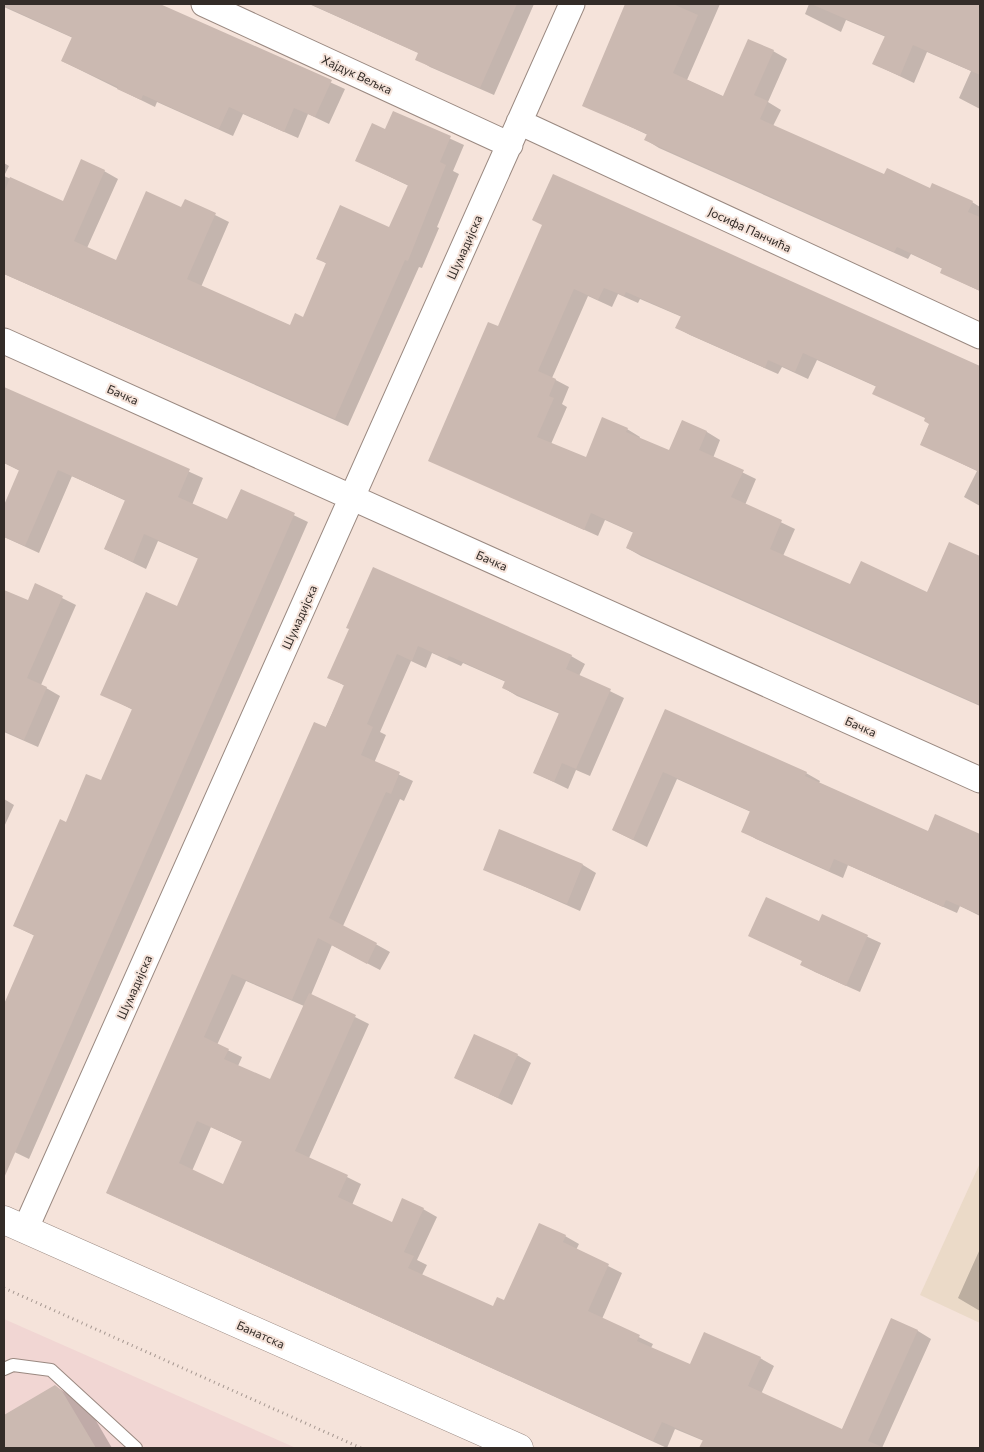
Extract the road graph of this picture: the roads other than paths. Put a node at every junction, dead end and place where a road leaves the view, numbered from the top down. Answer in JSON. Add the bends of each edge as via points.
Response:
{"nodes":[{"id":1,"x":204,"y":4,"type":"edge"},
{"id":2,"x":572,"y":4,"type":"edge"},
{"id":3,"x":515,"y":134,"type":"junction"},
{"id":4,"x":980,"y":336,"type":"edge"},
{"id":5,"x":4,"y":341,"type":"edge"},
{"id":6,"x":352,"y":498,"type":"junction"},
{"id":7,"x":980,"y":780,"type":"edge"},
{"id":8,"x":15,"y":1225,"type":"edge"},
{"id":9,"x":4,"y":1369,"type":"edge"},
{"id":10,"x":136,"y":1448,"type":"edge"},
{"id":11,"x":519,"y":1448,"type":"edge"}],
"edges":[{"from":1,"to":3,"type":"street","name":"Хајдук Вељка"},
{"from":2,"to":3,"type":"street","name":"Шумадијска"},
{"from":3,"to":4,"type":"street","name":"Јосифа Панчића"},
{"from":3,"to":6,"type":"street","name":"Шумадијска"},
{"from":5,"to":6,"type":"street","name":"Бачка"},
{"from":6,"to":7,"type":"street","name":"Бачка"},
{"from":6,"to":8,"type":"street","name":"Шумадијска"},
{"from":8,"to":11,"type":"street","name":"Банатска"},
{"from":9,"to":10,"type":"lane","via":[[13,1365],[50,1370]]}]}
